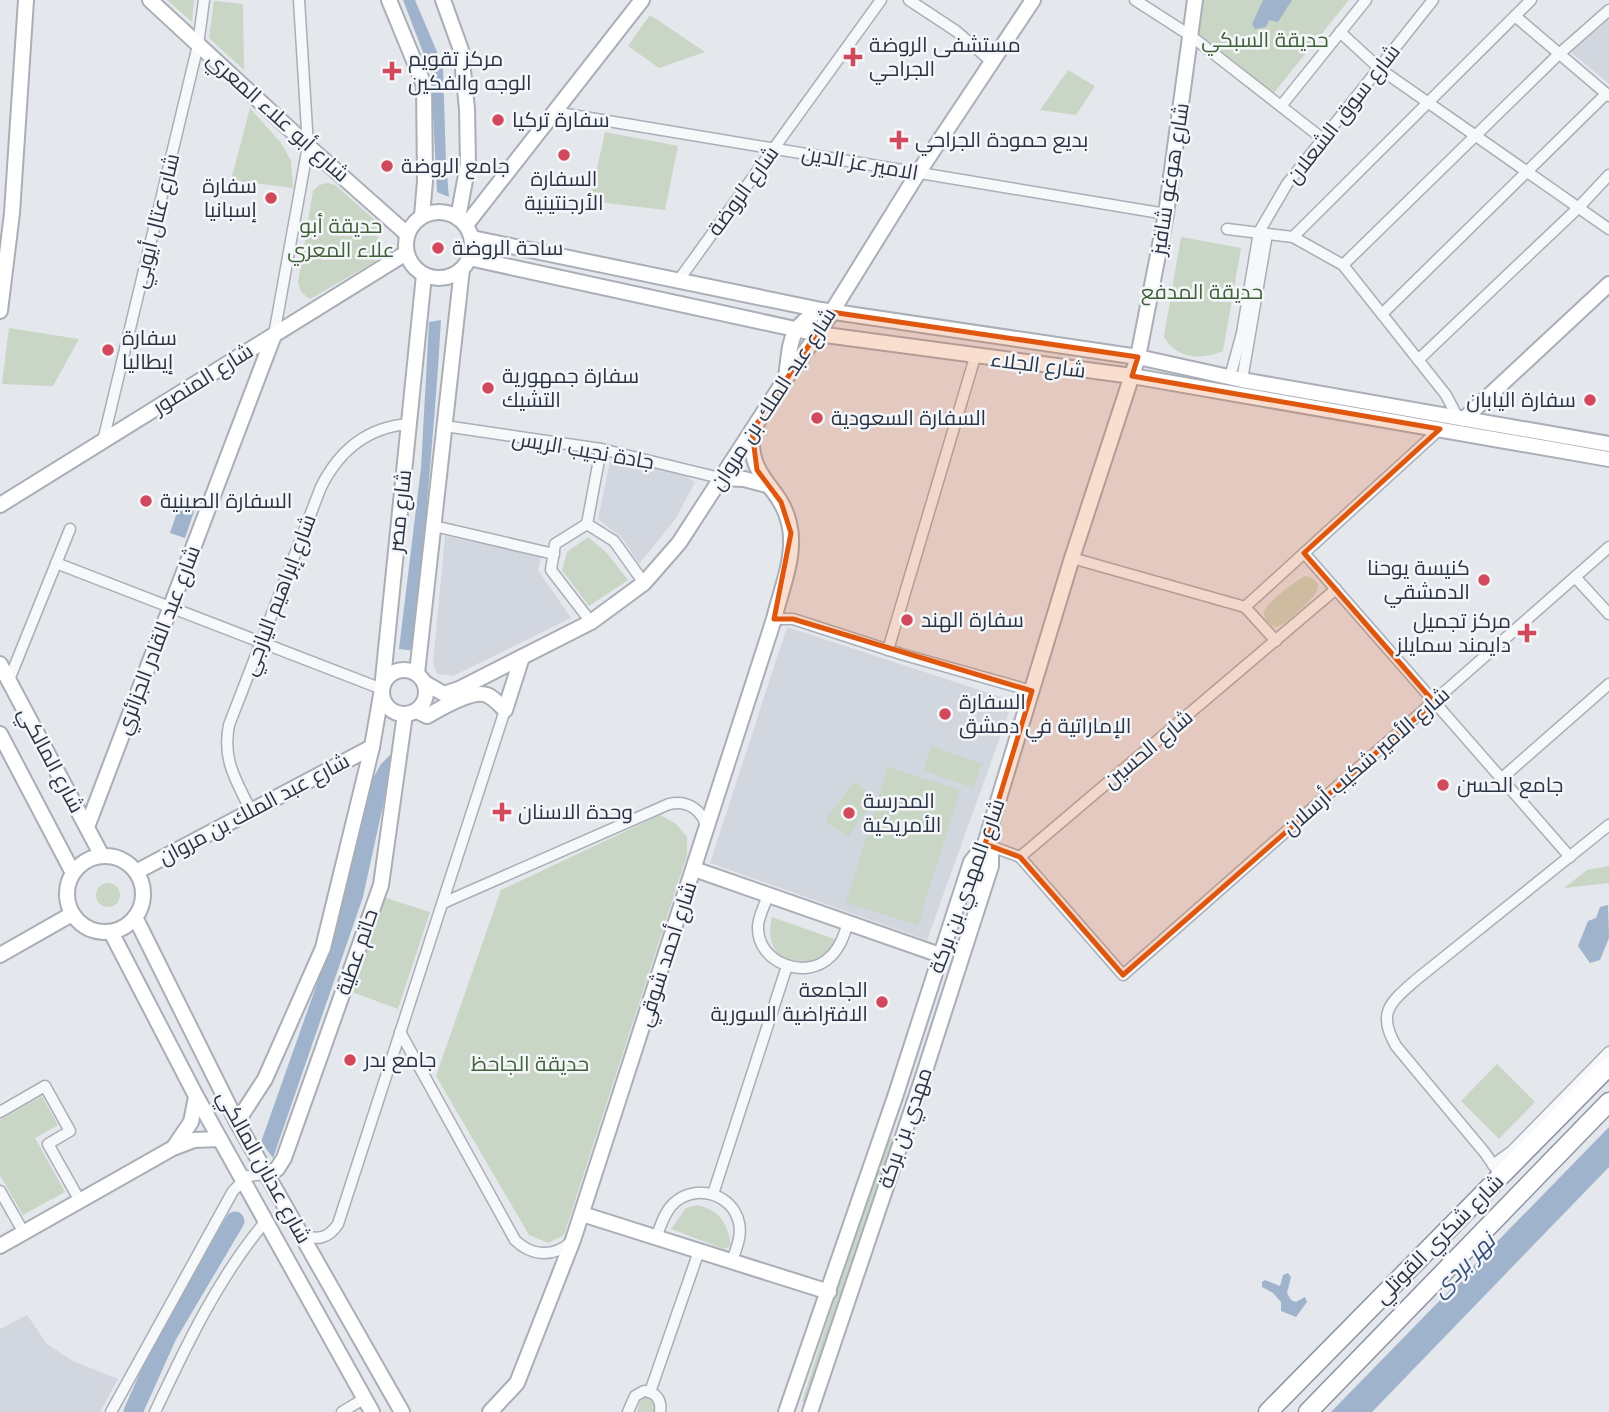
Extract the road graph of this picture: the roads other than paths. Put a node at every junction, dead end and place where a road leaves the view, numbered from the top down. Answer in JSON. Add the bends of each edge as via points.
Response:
{"nodes":[{"id":1,"x":26,"y":0,"type":"edge"},
{"id":2,"x":149,"y":0,"type":"edge"},
{"id":3,"x":204,"y":0,"type":"edge"},
{"id":4,"x":299,"y":0,"type":"edge"},
{"id":5,"x":389,"y":0,"type":"edge"},
{"id":6,"x":443,"y":0,"type":"edge"},
{"id":7,"x":642,"y":0,"type":"edge"},
{"id":8,"x":881,"y":0,"type":"edge"},
{"id":9,"x":909,"y":0,"type":"edge"},
{"id":10,"x":1033,"y":0,"type":"edge"},
{"id":11,"x":1135,"y":0,"type":"edge"},
{"id":12,"x":1195,"y":0,"type":"edge"},
{"id":13,"x":1366,"y":0,"type":"edge"},
{"id":14,"x":1433,"y":0,"type":"edge"},
{"id":15,"x":1531,"y":0,"type":"edge"},
{"id":16,"x":1609,"y":10,"type":"edge"},
{"id":17,"x":1515,"y":16,"type":"junction"},
{"id":18,"x":1340,"y":32,"type":"junction"},
{"id":19,"x":1191,"y":36,"type":"junction"},
{"id":20,"x":198,"y":45,"type":"junction"},
{"id":21,"x":1559,"y":54,"type":"junction"},
{"id":22,"x":992,"y":62,"type":"junction"},
{"id":23,"x":1380,"y":69,"type":"junction"},
{"id":24,"x":1607,"y":95,"type":"edge"},
{"id":25,"x":1429,"y":103,"type":"junction"},
{"id":26,"x":1281,"y":106,"type":"junction"},
{"id":27,"x":554,"y":112,"type":"junction"},
{"id":28,"x":1475,"y":135,"type":"junction"},
{"id":29,"x":1323,"y":139,"type":"junction"},
{"id":30,"x":308,"y":146,"type":"junction"},
{"id":31,"x":774,"y":148,"type":"junction"},
{"id":32,"x":918,"y":173,"type":"junction"},
{"id":33,"x":1528,"y":173,"type":"junction"},
{"id":34,"x":1609,"y":175,"type":"edge"},
{"id":35,"x":1578,"y":208,"type":"junction"},
{"id":36,"x":6,"y":212,"type":"edge"},
{"id":37,"x":1167,"y":214,"type":"junction"},
{"id":38,"x":422,"y":216,"type":"junction"},
{"id":39,"x":465,"y":227,"type":"junction"},
{"id":40,"x":1227,"y":229,"type":"dead end"},
{"id":41,"x":1609,"y":229,"type":"edge"},
{"id":42,"x":407,"y":233,"type":"junction"},
{"id":43,"x":1263,"y":233,"type":"junction"},
{"id":44,"x":1293,"y":237,"type":"junction"},
{"id":45,"x":406,"y":253,"type":"junction"},
{"id":46,"x":466,"y":264,"type":"junction"},
{"id":47,"x":1343,"y":265,"type":"junction"},
{"id":48,"x":424,"y":275,"type":"junction"},
{"id":49,"x":678,"y":281,"type":"junction"},
{"id":50,"x":1609,"y":284,"type":"edge"},
{"id":51,"x":0,"y":311,"type":"edge"},
{"id":52,"x":826,"y":311,"type":"junction"},
{"id":53,"x":1382,"y":314,"type":"junction"},
{"id":54,"x":795,"y":329,"type":"junction"},
{"id":55,"x":818,"y":334,"type":"junction"},
{"id":56,"x":274,"y":335,"type":"junction"},
{"id":57,"x":975,"y":357,"type":"junction"},
{"id":58,"x":1138,"y":357,"type":"junction"},
{"id":59,"x":1419,"y":360,"type":"junction"},
{"id":60,"x":1132,"y":376,"type":"junction"},
{"id":61,"x":786,"y":378,"type":"junction"},
{"id":62,"x":1236,"y":379,"type":"junction"},
{"id":63,"x":1461,"y":418,"type":"junction"},
{"id":64,"x":409,"y":424,"type":"junction"},
{"id":65,"x":445,"y":426,"type":"junction"},
{"id":66,"x":1440,"y":429,"type":"junction"},
{"id":67,"x":752,"y":431,"type":"junction"},
{"id":68,"x":103,"y":441,"type":"junction"},
{"id":69,"x":1606,"y":441,"type":"edge"},
{"id":70,"x":601,"y":449,"type":"junction"},
{"id":71,"x":1609,"y":459,"type":"edge"},
{"id":72,"x":720,"y":478,"type":"junction"},
{"id":73,"x":767,"y":485,"type":"junction"},
{"id":74,"x":0,"y":505,"type":"edge"},
{"id":75,"x":587,"y":524,"type":"junction"},
{"id":76,"x":434,"y":526,"type":"junction"},
{"id":77,"x":70,"y":529,"type":"dead end"},
{"id":78,"x":1609,"y":547,"type":"edge"},
{"id":79,"x":1304,"y":553,"type":"junction"},
{"id":80,"x":554,"y":554,"type":"junction"},
{"id":81,"x":1072,"y":558,"type":"junction"},
{"id":82,"x":56,"y":564,"type":"junction"},
{"id":83,"x":1575,"y":577,"type":"junction"},
{"id":84,"x":644,"y":583,"type":"junction"},
{"id":85,"x":1336,"y":589,"type":"junction"},
{"id":86,"x":1245,"y":607,"type":"junction"},
{"id":87,"x":171,"y":608,"type":"junction"},
{"id":88,"x":1609,"y":614,"type":"edge"},
{"id":89,"x":774,"y":618,"type":"junction"},
{"id":90,"x":591,"y":622,"type":"junction"},
{"id":91,"x":1276,"y":641,"type":"junction"},
{"id":92,"x":261,"y":643,"type":"junction"},
{"id":93,"x":888,"y":650,"type":"junction"},
{"id":94,"x":522,"y":657,"type":"junction"},
{"id":95,"x":0,"y":664,"type":"edge"},
{"id":96,"x":421,"y":678,"type":"junction"},
{"id":97,"x":9,"y":680,"type":"junction"},
{"id":98,"x":1609,"y":684,"type":"edge"},
{"id":99,"x":382,"y":689,"type":"junction"},
{"id":100,"x":1032,"y":691,"type":"junction"},
{"id":101,"x":1434,"y":702,"type":"junction"},
{"id":102,"x":505,"y":710,"type":"junction"},
{"id":103,"x":411,"y":713,"type":"junction"},
{"id":104,"x":0,"y":734,"type":"edge"},
{"id":105,"x":372,"y":747,"type":"junction"},
{"id":106,"x":1502,"y":778,"type":"junction"},
{"id":107,"x":251,"y":811,"type":"junction"},
{"id":108,"x":1609,"y":825,"type":"edge"},
{"id":109,"x":87,"y":827,"type":"junction"},
{"id":110,"x":707,"y":829,"type":"junction"},
{"id":111,"x":985,"y":844,"type":"junction"},
{"id":112,"x":102,"y":856,"type":"junction"},
{"id":113,"x":1020,"y":857,"type":"junction"},
{"id":114,"x":1570,"y":857,"type":"junction"},
{"id":115,"x":694,"y":869,"type":"junction"},
{"id":116,"x":136,"y":872,"type":"junction"},
{"id":117,"x":73,"y":873,"type":"junction"},
{"id":118,"x":768,"y":895,"type":"junction"},
{"id":119,"x":443,"y":903,"type":"junction"},
{"id":120,"x":72,"y":914,"type":"junction"},
{"id":121,"x":135,"y":917,"type":"junction"},
{"id":122,"x":848,"y":923,"type":"junction"},
{"id":123,"x":111,"y":932,"type":"junction"},
{"id":124,"x":0,"y":955,"type":"edge"},
{"id":125,"x":940,"y":955,"type":"junction"},
{"id":126,"x":787,"y":966,"type":"junction"},
{"id":127,"x":400,"y":1032,"type":"junction"},
{"id":128,"x":1609,"y":1052,"type":"edge"},
{"id":129,"x":1609,"y":1066,"type":"edge"},
{"id":130,"x":902,"y":1075,"type":"junction"},
{"id":131,"x":921,"y":1083,"type":"junction"},
{"id":132,"x":196,"y":1096,"type":"junction"},
{"id":133,"x":895,"y":1097,"type":"junction"},
{"id":134,"x":1609,"y":1102,"type":"edge"},
{"id":135,"x":913,"y":1105,"type":"junction"},
{"id":136,"x":0,"y":1112,"type":"edge"},
{"id":137,"x":237,"y":1122,"type":"junction"},
{"id":138,"x":220,"y":1139,"type":"junction"},
{"id":139,"x":173,"y":1148,"type":"junction"},
{"id":140,"x":1497,"y":1170,"type":"junction"},
{"id":141,"x":266,"y":1174,"type":"junction"},
{"id":142,"x":243,"y":1180,"type":"junction"},
{"id":143,"x":0,"y":1191,"type":"edge"},
{"id":144,"x":713,"y":1194,"type":"junction"},
{"id":145,"x":80,"y":1201,"type":"junction"},
{"id":146,"x":582,"y":1214,"type":"junction"},
{"id":147,"x":265,"y":1222,"type":"junction"},
{"id":148,"x":300,"y":1232,"type":"junction"},
{"id":149,"x":24,"y":1233,"type":"junction"},
{"id":150,"x":656,"y":1237,"type":"junction"},
{"id":151,"x":573,"y":1240,"type":"junction"},
{"id":152,"x":0,"y":1246,"type":"edge"},
{"id":153,"x":699,"y":1251,"type":"junction"},
{"id":154,"x":732,"y":1261,"type":"junction"},
{"id":155,"x":829,"y":1292,"type":"junction"},
{"id":156,"x":650,"y":1392,"type":"junction"},
{"id":157,"x":365,"y":1398,"type":"junction"},
{"id":158,"x":111,"y":1412,"type":"edge"},
{"id":159,"x":155,"y":1412,"type":"edge"},
{"id":160,"x":342,"y":1412,"type":"edge"},
{"id":161,"x":372,"y":1412,"type":"edge"},
{"id":162,"x":402,"y":1412,"type":"edge"},
{"id":163,"x":490,"y":1412,"type":"edge"},
{"id":164,"x":628,"y":1412,"type":"edge"},
{"id":165,"x":660,"y":1412,"type":"edge"},
{"id":166,"x":786,"y":1412,"type":"edge"},
{"id":167,"x":810,"y":1412,"type":"edge"},
{"id":168,"x":1268,"y":1412,"type":"edge"},
{"id":169,"x":1308,"y":1412,"type":"edge"}],
"edges":[{"from":1,"to":36,"type":"main road"},
{"from":2,"to":20,"type":"main road","name":"شارع أبو علاء المعري"},
{"from":3,"to":20,"type":"street","name":"شارع عتال أيوبي"},
{"from":4,"to":30,"type":"street"},
{"from":5,"to":38,"type":"main road","via":[[424,85]]},
{"from":6,"to":39,"type":"main road","via":[[461,50],[467,109]]},
{"from":7,"to":27,"type":"main road"},
{"from":8,"to":31,"type":"street","name":"شارع الروضة"},
{"from":9,"to":22,"type":"street"},
{"from":10,"to":22,"type":"main road","name":"شارع عبد الملك بن مروان"},
{"from":11,"to":19,"type":"street"},
{"from":12,"to":19,"type":"main road","name":"شارع هوغو شافيز"},
{"from":13,"to":18,"type":"street"},
{"from":14,"to":23,"type":"street","name":"شارع سوق الشعلان"},
{"from":15,"to":17,"type":"street"},
{"from":16,"to":21,"type":"street"},
{"from":17,"to":21,"type":"street"},
{"from":17,"to":25,"type":"street"},
{"from":18,"to":23,"type":"street"},
{"from":18,"to":26,"type":"street"},
{"from":19,"to":26,"type":"street"},
{"from":19,"to":37,"type":"main road","name":"شارع هوغو شافيز"},
{"from":20,"to":30,"type":"main road","name":"شارع أبو علاء المعري"},
{"from":20,"to":68,"type":"street","name":"شارع عتال أيوبي"},
{"from":21,"to":24,"type":"street"},
{"from":21,"to":28,"type":"street"},
{"from":22,"to":32,"type":"main road","name":"شارع عبد الملك بن مروان"},
{"from":23,"to":25,"type":"street"},
{"from":23,"to":29,"type":"street","name":"شارع سوق الشعلان"},
{"from":24,"to":33,"type":"street"},
{"from":25,"to":28,"type":"street"},
{"from":25,"to":44,"type":"street"},
{"from":26,"to":29,"type":"street"},
{"from":27,"to":31,"type":"street","name":"الامير عز الدين"},
{"from":27,"to":39,"type":"main road"},
{"from":28,"to":33,"type":"street"},
{"from":28,"to":47,"type":"street"},
{"from":29,"to":43,"type":"street","name":"شارع سوق الشعلان","via":[[1287,184]]},
{"from":30,"to":42,"type":"main road","name":"شارع أبو علاء المعري"},
{"from":30,"to":56,"type":"street"},
{"from":31,"to":32,"type":"street","name":"الامير عز الدين"},
{"from":31,"to":49,"type":"street","name":"شارع الروضة"},
{"from":32,"to":37,"type":"street","name":"الامير عز الدين"},
{"from":32,"to":52,"type":"main road","name":"شارع عبد الملك بن مروان"},
{"from":33,"to":35,"type":"street"},
{"from":33,"to":53,"type":"street"},
{"from":34,"to":35,"type":"street"},
{"from":35,"to":41,"type":"street"},
{"from":35,"to":59,"type":"street"},
{"from":36,"to":51,"type":"main road"},
{"from":37,"to":58,"type":"main road","name":"شارع هوغو شافيز"},
{"from":38,"to":39,"type":"main road","via":[[440,212]]},
{"from":38,"to":42,"type":"main road"},
{"from":39,"to":46,"type":"main road"},
{"from":39,"to":49,"type":"main road","name":"شارع الجلاء"},
{"from":40,"to":43,"type":"street"},
{"from":42,"to":45,"type":"main road"},
{"from":43,"to":44,"type":"street"},
{"from":43,"to":62,"type":"street"},
{"from":44,"to":47,"type":"street"},
{"from":45,"to":48,"type":"main road"},
{"from":45,"to":56,"type":"main road","name":"شارع المنصور"},
{"from":46,"to":48,"type":"main road","via":[[444,278]]},
{"from":46,"to":54,"type":"main road","name":"شارع الجلاء"},
{"from":46,"to":65,"type":"main road","name":"شارع مصر"},
{"from":47,"to":53,"type":"street"},
{"from":48,"to":64,"type":"main road","name":"شارع مصر"},
{"from":49,"to":52,"type":"main road","name":"شارع الجلاء"},
{"from":50,"to":63,"type":"main road"},
{"from":52,"to":54,"type":"main road"},
{"from":52,"to":55,"type":"main road","name":"شارع عبد الملك بن مروان"},
{"from":52,"to":58,"type":"main road","name":"شارع الجلاء"},
{"from":53,"to":59,"type":"street"},
{"from":54,"to":55,"type":"main road","name":"شارع الجلاء"},
{"from":54,"to":61,"type":"main road"},
{"from":55,"to":57,"type":"main road","name":"شارع الجلاء"},
{"from":55,"to":61,"type":"main road","name":"شارع عبد الملك بن مروان"},
{"from":56,"to":68,"type":"main road","name":"شارع المنصور"},
{"from":56,"to":87,"type":"main road","name":"شارع عبد القادر الجزائري"},
{"from":57,"to":60,"type":"main road","name":"شارع الجلاء"},
{"from":57,"to":93,"type":"street"},
{"from":58,"to":60,"type":"main road","name":"شارع المهدي بن بركة"},
{"from":58,"to":62,"type":"main road","name":"شارع الجلاء"},
{"from":59,"to":63,"type":"street"},
{"from":60,"to":66,"type":"main road","name":"شارع الجلاء"},
{"from":60,"to":81,"type":"main road","name":"شارع المهدي بن بركة"},
{"from":61,"to":67,"type":"main road","name":"شارع عبد الملك بن مروان"},
{"from":62,"to":63,"type":"main road","name":"شارع الجلاء"},
{"from":63,"to":69,"type":"main road","name":"شارع الجلاء"},
{"from":64,"to":92,"type":"street","name":"شارع إبراهيم اليازجي","via":[[364,436],[328,472]]},
{"from":64,"to":99,"type":"main road","name":"شارع مصر"},
{"from":65,"to":70,"type":"street","name":"جادة نجيب الريس"},
{"from":65,"to":76,"type":"main road","name":"شارع مصر"},
{"from":66,"to":71,"type":"main road","name":"شارع الجلاء"},
{"from":66,"to":79,"type":"street"},
{"from":67,"to":72,"type":"main road","name":"شارع عبد الملك بن مروان"},
{"from":67,"to":73,"type":"main road","name":"شارع أحمد شوقي","via":[[754,461]]},
{"from":68,"to":74,"type":"main road","name":"شارع المنصور"},
{"from":70,"to":72,"type":"street","name":"جادة نجيب الريس"},
{"from":70,"to":75,"type":"street"},
{"from":72,"to":73,"type":"main road"},
{"from":72,"to":84,"type":"main road","name":"شارع عبد الملك بن مروان","via":[[680,543]]},
{"from":73,"to":89,"type":"main road","name":"شارع أحمد شوقي","via":[[781,502],[791,533]]},
{"from":75,"to":80,"type":"street","via":[[555,544]]},
{"from":75,"to":84,"type":"street","via":[[614,541]]},
{"from":76,"to":80,"type":"street"},
{"from":76,"to":96,"type":"main road","name":"شارع مصر"},
{"from":77,"to":82,"type":"street"},
{"from":78,"to":83,"type":"street","name":"شارع الأمير شكيب أرسلان"},
{"from":79,"to":85,"type":"street"},
{"from":79,"to":86,"type":"street"},
{"from":80,"to":90,"type":"street","via":[[551,570]]},
{"from":81,"to":86,"type":"street"},
{"from":81,"to":100,"type":"main road","name":"شارع المهدي بن بركة"},
{"from":82,"to":87,"type":"street"},
{"from":82,"to":97,"type":"street"},
{"from":83,"to":88,"type":"street"},
{"from":83,"to":101,"type":"street","name":"شارع الأمير شكيب أرسلان"},
{"from":84,"to":90,"type":"main road","name":"شارع عبد الملك بن مروان"},
{"from":85,"to":91,"type":"street","name":"شارع الحسين"},
{"from":85,"to":101,"type":"street"},
{"from":86,"to":91,"type":"street"},
{"from":87,"to":92,"type":"street"},
{"from":87,"to":109,"type":"main road","name":"شارع عبد القادر الجزائري"},
{"from":89,"to":93,"type":"street","via":[[793,619]]},
{"from":89,"to":110,"type":"main road","name":"شارع أحمد شوقي"},
{"from":90,"to":94,"type":"main road","name":"شارع عبد الملك بن مروان"},
{"from":91,"to":113,"type":"street","name":"شارع الحسين"},
{"from":92,"to":99,"type":"street"},
{"from":92,"to":107,"type":"street","name":"شارع إبراهيم اليازجي","via":[[229,724],[227,746],[229,767]]},
{"from":93,"to":100,"type":"street"},
{"from":94,"to":96,"type":"main road","name":"شارع عبد الملك بن مروان","via":[[444,694]]},
{"from":94,"to":102,"type":"main road"},
{"from":95,"to":97,"type":"main road","name":"شارع المالكي"},
{"from":96,"to":99,"type":"main road","via":[[410,670],[396,671]]},
{"from":96,"to":103,"type":"main road","via":[[427,689],[425,701]]},
{"from":97,"to":109,"type":"main road","name":"شارع المالكي"},
{"from":98,"to":106,"type":"street"},
{"from":99,"to":103,"type":"main road","via":[[388,707],[399,714]]},
{"from":99,"to":105,"type":"main road","name":"شارع مصر"},
{"from":100,"to":111,"type":"main road","name":"شارع المهدي بن بركة"},
{"from":101,"to":106,"type":"street"},
{"from":101,"to":113,"type":"street","name":"شارع الأمير شكيب أرسلان","via":[[1123,975]]},
{"from":102,"to":103,"type":"main road","via":[[482,694],[450,703],[427,716]]},
{"from":102,"to":119,"type":"street"},
{"from":103,"to":141,"type":"main road","name":"حاتم عطية","via":[[381,885],[284,1158],[277,1169]]},
{"from":104,"to":117,"type":"main road","name":"شارع المالكي"},
{"from":105,"to":107,"type":"main road","name":"شارع عبد الملك بن مروان"},
{"from":105,"to":137,"type":"main road","name":"حاتم عطية","via":[[323,948],[265,1079]]},
{"from":106,"to":114,"type":"street"},
{"from":107,"to":116,"type":"main road","name":"شارع عبد الملك بن مروان"},
{"from":108,"to":114,"type":"street"},
{"from":109,"to":112,"type":"main road","name":"شارع المالكي"},
{"from":110,"to":115,"type":"main road","name":"شارع أحمد شوقي"},
{"from":110,"to":119,"type":"street","via":[[694,808],[669,804]]},
{"from":111,"to":113,"type":"street"},
{"from":111,"to":125,"type":"main road","name":"شارع المهدي بن بركة","via":[[971,862]]},
{"from":111,"to":131,"type":"main road","name":"مهدي بن بركة","via":[[991,866]]},
{"from":112,"to":116,"type":"main road","via":[[115,857]]},
{"from":112,"to":117,"type":"main road","via":[[81,864]]},
{"from":114,"to":140,"type":"street","via":[[1417,979],[1387,1012],[1385,1028],[1396,1046]]},
{"from":115,"to":118,"type":"main road"},
{"from":115,"to":146,"type":"main road","name":"شارع أحمد شوقي"},
{"from":116,"to":121,"type":"main road","via":[[143,895]]},
{"from":117,"to":120,"type":"main road","via":[[67,893]]},
{"from":118,"to":122,"type":"main road"},
{"from":118,"to":126,"type":"street","via":[[758,926],[760,940],[774,960]]},
{"from":119,"to":127,"type":"street"},
{"from":120,"to":123,"type":"main road","via":[[89,929]]},
{"from":120,"to":124,"type":"main road"},
{"from":121,"to":123,"type":"main road"},
{"from":121,"to":137,"type":"main road","name":"شارع عدنان المالكي"},
{"from":122,"to":125,"type":"main road"},
{"from":122,"to":126,"type":"street","via":[[830,958],[802,969]]},
{"from":123,"to":132,"type":"main road","name":"شارع عدنان المالكي"},
{"from":125,"to":130,"type":"main road","name":"شارع المهدي بن بركة"},
{"from":126,"to":144,"type":"street"},
{"from":127,"to":148,"type":"street","via":[[338,1224],[319,1238]]},
{"from":127,"to":151,"type":"street","via":[[515,1240],[530,1251],[549,1253]]},
{"from":128,"to":140,"type":"street"},
{"from":129,"to":140,"type":"highway","name":"شارع شكري القوتلي"},
{"from":130,"to":131,"type":"main road"},
{"from":130,"to":133,"type":"main road","name":"شارع المهدي بن بركة"},
{"from":131,"to":135,"type":"main road","name":"مهدي بن بركة"},
{"from":132,"to":138,"type":"main road","name":"شارع عدنان المالكي"},
{"from":132,"to":139,"type":"main road","via":[[191,1122]]},
{"from":133,"to":135,"type":"main road"},
{"from":133,"to":155,"type":"main road","name":"شارع المهدي بن بركة"},
{"from":134,"to":169,"type":"highway","name":"شارع شكري القوتلي"},
{"from":135,"to":167,"type":"main road","name":"مهدي بن بركة"},
{"from":136,"to":145,"type":"street","via":[[45,1086],[71,1131],[48,1144]]},
{"from":137,"to":141,"type":"main road","name":"شارع عدنان المالكي"},
{"from":138,"to":139,"type":"main road","via":[[194,1140]]},
{"from":138,"to":142,"type":"main road","name":"شارع عدنان المالكي"},
{"from":139,"to":145,"type":"main road"},
{"from":140,"to":168,"type":"highway","name":"شارع شكري القوتلي"},
{"from":141,"to":142,"type":"street"},
{"from":141,"to":148,"type":"main road","name":"شارع عدنان المالكي"},
{"from":142,"to":147,"type":"main road","name":"شارع عدنان المالكي"},
{"from":142,"to":158,"type":"street","via":[[225,1203]]},
{"from":143,"to":149,"type":"street"},
{"from":144,"to":150,"type":"street","via":[[683,1196],[664,1216]]},
{"from":144,"to":154,"type":"street","via":[[735,1212],[740,1225]]},
{"from":145,"to":149,"type":"main road"},
{"from":146,"to":150,"type":"main road"},
{"from":146,"to":151,"type":"main road","name":"شارع أحمد شوقي"},
{"from":147,"to":157,"type":"main road","name":"شارع عدنان المالكي"},
{"from":147,"to":159,"type":"street","via":[[192,1332]]},
{"from":148,"to":162,"type":"main road","name":"شارع عدنان المالكي"},
{"from":149,"to":152,"type":"main road"},
{"from":150,"to":153,"type":"main road"},
{"from":151,"to":163,"type":"main road","name":"شارع أحمد شوقي","via":[[517,1383]]},
{"from":153,"to":154,"type":"main road"},
{"from":153,"to":156,"type":"street"},
{"from":154,"to":155,"type":"main road"},
{"from":155,"to":166,"type":"main road","name":"شارع المهدي بن بركة"},
{"from":156,"to":164,"type":"street","via":[[635,1396]]},
{"from":156,"to":165,"type":"street","via":[[658,1398]]},
{"from":157,"to":160,"type":"street"},
{"from":157,"to":161,"type":"main road","name":"شارع عدنان المالكي"}]}
